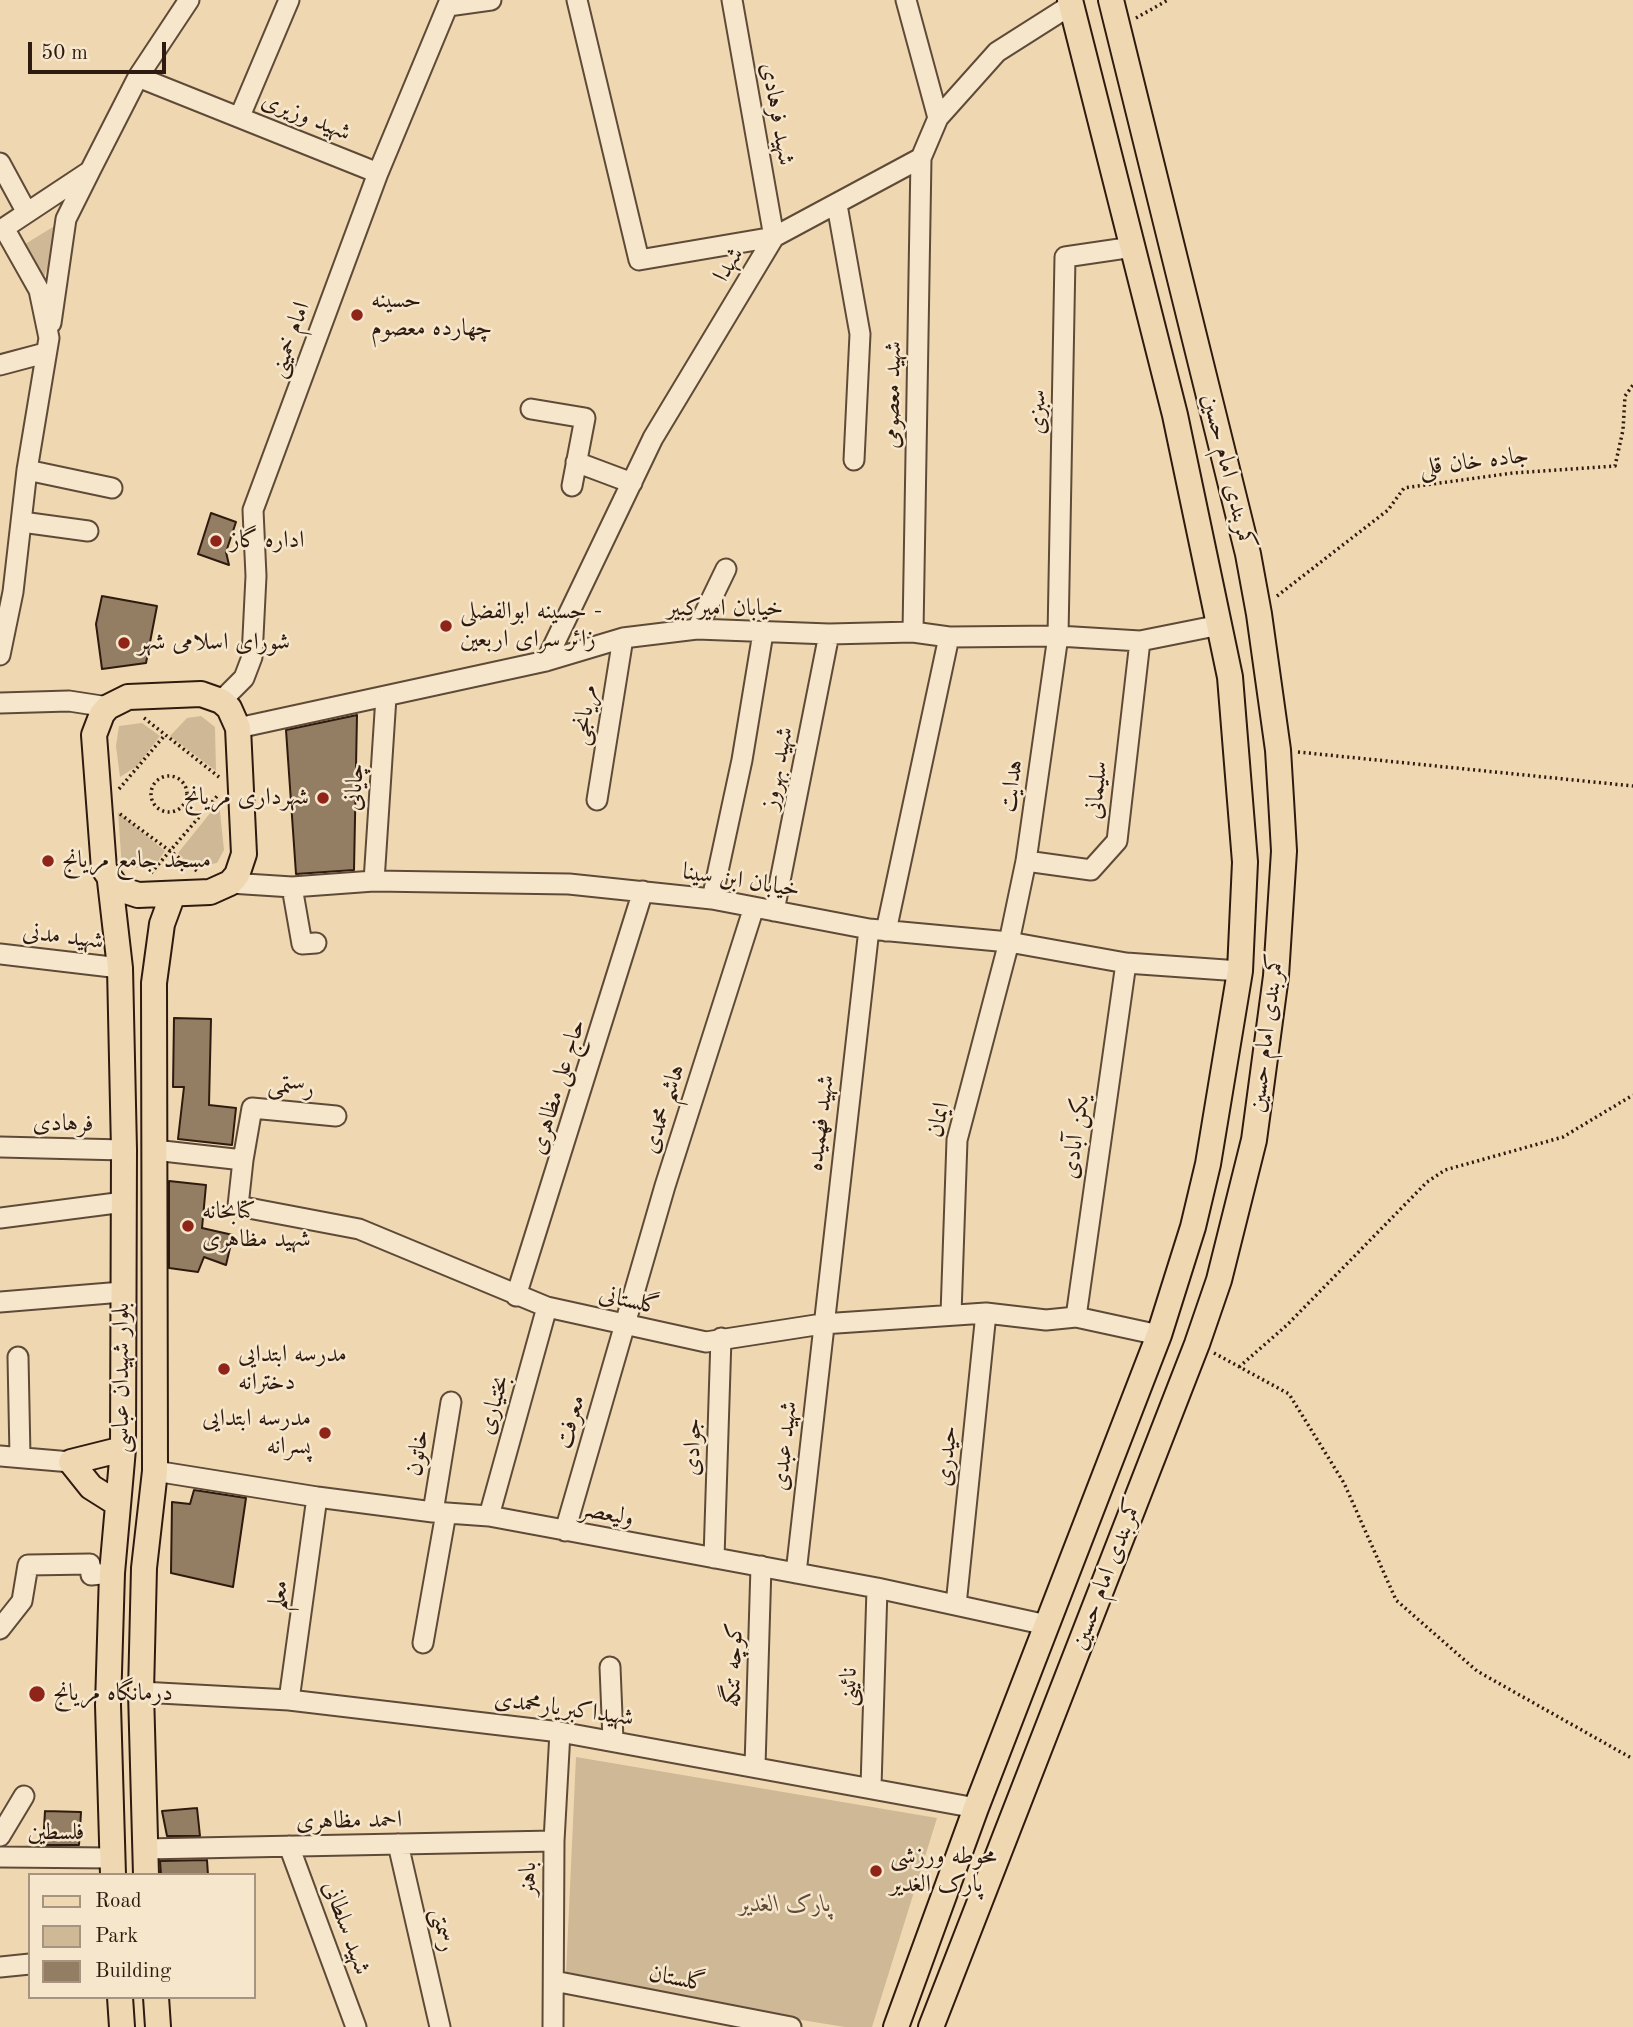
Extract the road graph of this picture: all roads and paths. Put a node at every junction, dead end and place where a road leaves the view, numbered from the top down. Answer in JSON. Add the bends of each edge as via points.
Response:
{"nodes":[{"id":1,"x":189,"y":0,"type":"edge"},
{"id":2,"x":289,"y":0,"type":"edge"},
{"id":3,"x":491,"y":0,"type":"edge"},
{"id":4,"x":577,"y":0,"type":"edge"},
{"id":5,"x":732,"y":0,"type":"edge"},
{"id":6,"x":906,"y":0,"type":"edge"},
{"id":7,"x":1168,"y":0,"type":"edge"},
{"id":8,"x":1071,"y":2,"type":"edge"},
{"id":9,"x":449,"y":3,"type":"edge"},
{"id":10,"x":1114,"y":12,"type":"edge"},
{"id":11,"x":138,"y":77,"type":"junction"},
{"id":12,"x":240,"y":116,"type":"junction"},
{"id":13,"x":938,"y":118,"type":"junction"},
{"id":14,"x":921,"y":158,"type":"junction"},
{"id":15,"x":0,"y":163,"type":"edge"},
{"id":16,"x":90,"y":171,"type":"junction"},
{"id":17,"x":378,"y":173,"type":"junction"},
{"id":18,"x":837,"y":205,"type":"junction"},
{"id":19,"x":26,"y":211,"type":"junction"},
{"id":20,"x":2,"y":229,"type":"edge"},
{"id":21,"x":774,"y":237,"type":"junction"},
{"id":22,"x":1133,"y":247,"type":"junction"},
{"id":23,"x":47,"y":346,"type":"junction"},
{"id":24,"x":0,"y":365,"type":"edge"},
{"id":25,"x":1633,"y":385,"type":"edge"},
{"id":26,"x":531,"y":410,"type":"dead end"},
{"id":27,"x":854,"y":460,"type":"dead end"},
{"id":28,"x":576,"y":462,"type":"junction"},
{"id":29,"x":27,"y":470,"type":"junction"},
{"id":30,"x":632,"y":483,"type":"junction"},
{"id":31,"x":572,"y":486,"type":"dead end"},
{"id":32,"x":112,"y":488,"type":"dead end"},
{"id":33,"x":22,"y":522,"type":"junction"},
{"id":34,"x":88,"y":531,"type":"dead end"},
{"id":35,"x":726,"y":569,"type":"dead end"},
{"id":36,"x":6,"y":592,"type":"edge"},
{"id":37,"x":1258,"y":614,"type":"junction"},
{"id":38,"x":1220,"y":625,"type":"junction"},
{"id":39,"x":697,"y":629,"type":"junction"},
{"id":40,"x":914,"y":632,"type":"junction"},
{"id":41,"x":763,"y":633,"type":"junction"},
{"id":42,"x":829,"y":634,"type":"junction"},
{"id":43,"x":1058,"y":636,"type":"junction"},
{"id":44,"x":949,"y":637,"type":"junction"},
{"id":45,"x":623,"y":638,"type":"junction"},
{"id":46,"x":1140,"y":641,"type":"junction"},
{"id":47,"x":0,"y":655,"type":"edge"},
{"id":48,"x":546,"y":661,"type":"junction"},
{"id":49,"x":386,"y":697,"type":"junction"},
{"id":50,"x":221,"y":701,"type":"junction"},
{"id":51,"x":0,"y":703,"type":"edge"},
{"id":52,"x":108,"y":706,"type":"junction"},
{"id":53,"x":144,"y":718,"type":"junction"},
{"id":54,"x":156,"y":718,"type":"dead end"},
{"id":55,"x":134,"y":719,"type":"dead end"},
{"id":56,"x":238,"y":728,"type":"junction"},
{"id":57,"x":165,"y":735,"type":"junction"},
{"id":58,"x":1278,"y":750,"type":"junction"},
{"id":59,"x":220,"y":765,"type":"dead end"},
{"id":60,"x":117,"y":779,"type":"dead end"},
{"id":61,"x":1633,"y":786,"type":"edge"},
{"id":62,"x":597,"y":800,"type":"dead end"},
{"id":63,"x":221,"y":804,"type":"dead end"},
{"id":64,"x":163,"y":811,"type":"joint"},
{"id":65,"x":119,"y":825,"type":"dead end"},
{"id":66,"x":171,"y":852,"type":"junction"},
{"id":67,"x":1026,"y":861,"type":"junction"},
{"id":68,"x":197,"y":871,"type":"junction"},
{"id":69,"x":185,"y":872,"type":"dead end"},
{"id":70,"x":140,"y":874,"type":"dead end"},
{"id":71,"x":150,"y":874,"type":"junction"},
{"id":72,"x":220,"y":876,"type":"junction"},
{"id":73,"x":374,"y":880,"type":"junction"},
{"id":74,"x":110,"y":881,"type":"junction"},
{"id":75,"x":167,"y":884,"type":"junction"},
{"id":76,"x":292,"y":887,"type":"junction"},
{"id":77,"x":643,"y":891,"type":"junction"},
{"id":78,"x":712,"y":899,"type":"junction"},
{"id":79,"x":754,"y":907,"type":"junction"},
{"id":80,"x":774,"y":911,"type":"junction"},
{"id":81,"x":878,"y":930,"type":"junction"},
{"id":82,"x":1009,"y":942,"type":"junction"},
{"id":83,"x":316,"y":943,"type":"dead end"},
{"id":84,"x":0,"y":954,"type":"edge"},
{"id":85,"x":1126,"y":963,"type":"junction"},
{"id":86,"x":120,"y":968,"type":"junction"},
{"id":87,"x":1240,"y":971,"type":"junction"},
{"id":88,"x":1276,"y":976,"type":"junction"},
{"id":89,"x":1633,"y":1094,"type":"edge"},
{"id":90,"x":335,"y":1116,"type":"dead end"},
{"id":91,"x":0,"y":1147,"type":"edge"},
{"id":92,"x":124,"y":1150,"type":"junction"},
{"id":93,"x":154,"y":1150,"type":"junction"},
{"id":94,"x":243,"y":1160,"type":"junction"},
{"id":95,"x":124,"y":1202,"type":"junction"},
{"id":96,"x":0,"y":1218,"type":"edge"},
{"id":97,"x":122,"y":1292,"type":"junction"},
{"id":98,"x":516,"y":1296,"type":"junction"},
{"id":99,"x":0,"y":1302,"type":"edge"},
{"id":100,"x":547,"y":1307,"type":"junction"},
{"id":101,"x":986,"y":1313,"type":"junction"},
{"id":102,"x":951,"y":1314,"type":"junction"},
{"id":103,"x":1076,"y":1317,"type":"junction"},
{"id":104,"x":822,"y":1324,"type":"junction"},
{"id":105,"x":625,"y":1326,"type":"junction"},
{"id":106,"x":1159,"y":1335,"type":"junction"},
{"id":107,"x":721,"y":1338,"type":"junction"},
{"id":108,"x":1197,"y":1344,"type":"junction"},
{"id":109,"x":18,"y":1357,"type":"dead end"},
{"id":110,"x":1239,"y":1367,"type":"junction"},
{"id":111,"x":452,"y":1402,"type":"dead end"},
{"id":112,"x":123,"y":1449,"type":"junction"},
{"id":113,"x":10,"y":1455,"type":"edge"},
{"id":114,"x":71,"y":1462,"type":"junction"},
{"id":115,"x":155,"y":1471,"type":"junction"},
{"id":116,"x":317,"y":1497,"type":"junction"},
{"id":117,"x":118,"y":1504,"type":"junction"},
{"id":118,"x":440,"y":1513,"type":"junction"},
{"id":119,"x":489,"y":1516,"type":"junction"},
{"id":120,"x":565,"y":1531,"type":"junction"},
{"id":121,"x":714,"y":1558,"type":"junction"},
{"id":122,"x":761,"y":1566,"type":"junction"},
{"id":123,"x":113,"y":1573,"type":"junction"},
{"id":124,"x":796,"y":1573,"type":"junction"},
{"id":125,"x":877,"y":1588,"type":"junction"},
{"id":126,"x":956,"y":1605,"type":"junction"},
{"id":127,"x":1047,"y":1625,"type":"junction"},
{"id":128,"x":0,"y":1629,"type":"edge"},
{"id":129,"x":424,"y":1643,"type":"dead end"},
{"id":130,"x":610,"y":1667,"type":"dead end"},
{"id":131,"x":141,"y":1692,"type":"junction"},
{"id":132,"x":289,"y":1700,"type":"junction"},
{"id":133,"x":560,"y":1732,"type":"junction"},
{"id":134,"x":612,"y":1740,"type":"junction"},
{"id":135,"x":1633,"y":1759,"type":"edge"},
{"id":136,"x":755,"y":1766,"type":"junction"},
{"id":137,"x":871,"y":1787,"type":"junction"},
{"id":138,"x":24,"y":1796,"type":"dead end"},
{"id":139,"x":976,"y":1808,"type":"junction"},
{"id":140,"x":0,"y":1836,"type":"edge"},
{"id":141,"x":554,"y":1840,"type":"junction"},
{"id":142,"x":398,"y":1844,"type":"junction"},
{"id":143,"x":289,"y":1846,"type":"junction"},
{"id":144,"x":144,"y":1849,"type":"junction"},
{"id":145,"x":0,"y":1857,"type":"edge"},
{"id":146,"x":112,"y":1866,"type":"edge"},
{"id":147,"x":146,"y":1873,"type":"edge"},
{"id":148,"x":28,"y":1964,"type":"edge"},
{"id":149,"x":0,"y":1966,"type":"edge"},
{"id":150,"x":554,"y":1980,"type":"junction"},
{"id":151,"x":120,"y":1999,"type":"edge"},
{"id":152,"x":156,"y":1999,"type":"edge"},
{"id":153,"x":765,"y":2024,"type":"edge"},
{"id":154,"x":122,"y":2027,"type":"edge"},
{"id":155,"x":158,"y":2027,"type":"edge"},
{"id":156,"x":356,"y":2027,"type":"edge"},
{"id":157,"x":440,"y":2027,"type":"edge"},
{"id":158,"x":553,"y":2027,"type":"edge"},
{"id":159,"x":791,"y":2027,"type":"edge"},
{"id":160,"x":896,"y":2027,"type":"edge"},
{"id":161,"x":931,"y":2027,"type":"edge"}],
"edges":[{"from":1,"to":11,"type":"street"},
{"from":2,"to":12,"type":"street"},
{"from":3,"to":9,"type":"street"},
{"from":4,"to":21,"type":"street","via":[[639,260]]},
{"from":5,"to":21,"type":"street","name":"شهید فرهادی"},
{"from":6,"to":13,"type":"street"},
{"from":7,"to":10,"type":"path","via":[[1133,19]]},
{"from":8,"to":13,"type":"street","via":[[997,52]]},
{"from":8,"to":22,"type":"main road","name":"کمربندی امام حسین"},
{"from":9,"to":17,"type":"street","name":"امام خمینی"},
{"from":10,"to":37,"type":"main road","name":"کمربندی امام حسین","via":[[1248,554]]},
{"from":11,"to":12,"type":"street","name":"شهید وزیری"},
{"from":11,"to":16,"type":"street"},
{"from":12,"to":17,"type":"street","name":"شهید وزیری"},
{"from":13,"to":14,"type":"street"},
{"from":14,"to":18,"type":"street","name":"شهدا"},
{"from":14,"to":40,"type":"street","name":"شهید معصومی"},
{"from":15,"to":19,"type":"street"},
{"from":16,"to":19,"type":"street"},
{"from":16,"to":23,"type":"street","via":[[66,219]]},
{"from":17,"to":50,"type":"street","name":"امام خمینی","via":[[253,510],[256,576],[251,657],[244,678]]},
{"from":18,"to":21,"type":"street","name":"شهدا"},
{"from":18,"to":27,"type":"street","via":[[860,334]]},
{"from":19,"to":20,"type":"street"},
{"from":20,"to":23,"type":"street","via":[[39,290]]},
{"from":21,"to":30,"type":"street","name":"شهدا","via":[[653,438]]},
{"from":22,"to":38,"type":"main road","name":"کمربندی امام حسین"},
{"from":22,"to":43,"type":"street","name":"سبزی","via":[[1065,257]]},
{"from":23,"to":24,"type":"street"},
{"from":23,"to":29,"type":"street"},
{"from":25,"to":37,"type":"path","name":"جاده خان قلی","via":[[1625,396],[1615,466],[1513,473],[1404,488],[1388,510],[1286,587]]},
{"from":26,"to":28,"type":"street","via":[[585,418]]},
{"from":28,"to":30,"type":"street"},
{"from":28,"to":31,"type":"street"},
{"from":29,"to":32,"type":"street"},
{"from":29,"to":33,"type":"street"},
{"from":30,"to":48,"type":"street","name":"شهدا"},
{"from":33,"to":34,"type":"street"},
{"from":33,"to":36,"type":"street"},
{"from":35,"to":39,"type":"street"},
{"from":36,"to":47,"type":"street"},
{"from":37,"to":58,"type":"main road","name":"کمربندی امام حسین"},
{"from":38,"to":46,"type":"street","name":"خیابان امیرکبیر"},
{"from":38,"to":87,"type":"main road","name":"کمربندی امام حسین","via":[[1230,677],[1245,862]]},
{"from":39,"to":41,"type":"street","name":"خیابان امیرکبیر"},
{"from":39,"to":45,"type":"street","name":"خیابان امیرکبیر"},
{"from":40,"to":42,"type":"street","name":"خیابان امیرکبیر"},
{"from":40,"to":44,"type":"street","name":"خیابان امیرکبیر"},
{"from":41,"to":42,"type":"street","name":"خیابان امیرکبیر"},
{"from":41,"to":78,"type":"street"},
{"from":42,"to":80,"type":"street","name":"شهید بهروز"},
{"from":43,"to":44,"type":"street","name":"خیابان امیرکبیر"},
{"from":43,"to":46,"type":"street","name":"خیابان امیرکبیر"},
{"from":43,"to":67,"type":"street","name":"هدایت"},
{"from":44,"to":81,"type":"street","name":"شهید فهمیده"},
{"from":45,"to":48,"type":"street","name":"خیابان امیرکبیر"},
{"from":45,"to":62,"type":"street","name":"مریانجی"},
{"from":46,"to":67,"type":"street","name":"سلیمانی","via":[[1117,841],[1091,870]]},
{"from":48,"to":49,"type":"street","name":"خیابان امیرکبیر"},
{"from":49,"to":56,"type":"street","name":"خیابان امیرکبیر"},
{"from":49,"to":73,"type":"street","name":"چایانی"},
{"from":50,"to":52,"type":"main road","via":[[189,694],[128,697]]},
{"from":50,"to":56,"type":"main road"},
{"from":51,"to":52,"type":"street","via":[[69,701]]},
{"from":52,"to":74,"type":"main road","name":"بلوار شهیدان عباسی","via":[[94,735],[104,869]]},
{"from":53,"to":54,"type":"path"},
{"from":53,"to":55,"type":"path"},
{"from":53,"to":57,"type":"path"},
{"from":56,"to":72,"type":"main road","via":[[244,854],[237,875]]},
{"from":57,"to":59,"type":"path","via":[[220,778]]},
{"from":57,"to":60,"type":"path","via":[[117,791]]},
{"from":58,"to":61,"type":"path"},
{"from":58,"to":88,"type":"main road","name":"کمربندی امام حسین","via":[[1284,851]]},
{"from":63,"to":66,"type":"path","via":[[221,791]]},
{"from":64,"to":64,"type":"path","via":[[175,811],[187,798],[186,787],[174,776],[157,780],[151,790],[153,803]]},
{"from":65,"to":66,"type":"path","via":[[118,812]]},
{"from":66,"to":68,"type":"path"},
{"from":66,"to":71,"type":"path"},
{"from":67,"to":82,"type":"street","name":"هدایت"},
{"from":68,"to":69,"type":"path"},
{"from":68,"to":72,"type":"path"},
{"from":70,"to":71,"type":"path"},
{"from":71,"to":75,"type":"path"},
{"from":72,"to":75,"type":"main road","via":[[210,892]]},
{"from":72,"to":76,"type":"street","name":"خیابان ابن سینا"},
{"from":73,"to":76,"type":"street","name":"خیابان ابن سینا"},
{"from":73,"to":77,"type":"street","name":"خیابان ابن سینا","via":[[569,884]]},
{"from":74,"to":75,"type":"main road","via":[[138,895]]},
{"from":74,"to":86,"type":"main road","name":"بلوار شهیدان عباسی"},
{"from":75,"to":93,"type":"main road","name":"بلوار شهیدان عباسی","via":[[154,983]]},
{"from":76,"to":83,"type":"street","via":[[302,944]]},
{"from":77,"to":78,"type":"street","name":"خیابان ابن سینا"},
{"from":77,"to":98,"type":"street","name":"حاج علی مظاهری"},
{"from":78,"to":79,"type":"street","name":"خیابان ابن سینا"},
{"from":79,"to":80,"type":"street","name":"خیابان ابن سینا"},
{"from":79,"to":105,"type":"street","name":"هاشم محمدی"},
{"from":80,"to":81,"type":"street","name":"خیابان ابن سینا"},
{"from":81,"to":82,"type":"street","name":"خیابان ابن سینا"},
{"from":81,"to":104,"type":"street","name":"شهید فهمیده"},
{"from":82,"to":85,"type":"street","name":"خیابان ابن سینا"},
{"from":82,"to":102,"type":"street","name":"ایمان","via":[[957,1140]]},
{"from":84,"to":86,"type":"street","name":"شهید مدنی"},
{"from":85,"to":87,"type":"street","name":"خیابان ابن سینا"},
{"from":85,"to":103,"type":"street","name":"یکن آبادی"},
{"from":86,"to":92,"type":"main road","name":"بلوار شهیدان عباسی"},
{"from":87,"to":88,"type":"main road"},
{"from":87,"to":106,"type":"main road","name":"کمربندی امام حسین","via":[[1208,1164]]},
{"from":88,"to":108,"type":"main road","name":"کمربندی امام حسین","via":[[1254,1140],[1233,1232]]},
{"from":89,"to":110,"type":"path","via":[[1563,1137],[1446,1170],[1427,1182],[1287,1325]]},
{"from":90,"to":94,"type":"street","name":"رستمی","via":[[252,1108]]},
{"from":91,"to":92,"type":"street","name":"فرهادی"},
{"from":92,"to":95,"type":"main road","name":"بلوار شهیدان عباسی"},
{"from":93,"to":94,"type":"street"},
{"from":93,"to":115,"type":"main road","name":"بلوار شهیدان عباسی"},
{"from":94,"to":98,"type":"street","name":"گلستانی","via":[[238,1206],[359,1229]]},
{"from":95,"to":96,"type":"street"},
{"from":95,"to":97,"type":"main road","name":"بلوار شهیدان عباسی"},
{"from":97,"to":99,"type":"street"},
{"from":97,"to":112,"type":"main road","name":"بلوار شهیدان عباسی"},
{"from":98,"to":100,"type":"street","name":"گلستانی"},
{"from":100,"to":105,"type":"street","name":"گلستانی"},
{"from":100,"to":119,"type":"street","name":"بختیاری"},
{"from":101,"to":102,"type":"street","name":"گلستانی"},
{"from":101,"to":103,"type":"street","name":"گلستانی","via":[[1045,1320]]},
{"from":101,"to":126,"type":"street","name":"حیدری"},
{"from":102,"to":104,"type":"street","name":"گلستانی"},
{"from":103,"to":106,"type":"street","name":"گلستانی"},
{"from":104,"to":107,"type":"street","name":"گلستانی"},
{"from":104,"to":124,"type":"street","name":"شهید عبدی"},
{"from":105,"to":107,"type":"street","name":"گلستانی","via":[[706,1342]]},
{"from":105,"to":120,"type":"street","name":"معرفت"},
{"from":106,"to":127,"type":"main road","name":"کمربندی امام حسین"},
{"from":107,"to":121,"type":"street","name":"جوادی"},
{"from":108,"to":110,"type":"path"},
{"from":108,"to":161,"type":"main road","name":"کمربندی امام حسین"},
{"from":109,"to":113,"type":"street"},
{"from":110,"to":135,"type":"path","via":[[1289,1394],[1344,1483],[1396,1600],[1477,1671]]},
{"from":111,"to":118,"type":"street","name":"خاتون"},
{"from":112,"to":114,"type":"main road"},
{"from":112,"to":117,"type":"main road","name":"بلوار شهیدان عباسی"},
{"from":113,"to":114,"type":"street"},
{"from":114,"to":117,"type":"main road","via":[[91,1487]]},
{"from":115,"to":116,"type":"street","name":"ولیعصر"},
{"from":115,"to":131,"type":"main road","name":"بلوار شهیدان عباسی","via":[[144,1568]]},
{"from":116,"to":118,"type":"street","name":"ولیعصر"},
{"from":116,"to":132,"type":"street","name":"معلم"},
{"from":117,"to":123,"type":"main road","name":"بلوار شهیدان عباسی"},
{"from":118,"to":119,"type":"street","name":"ولیعصر"},
{"from":118,"to":129,"type":"street","name":"خاتون"},
{"from":119,"to":120,"type":"street","name":"ولیعصر"},
{"from":120,"to":121,"type":"street","name":"ولیعصر"},
{"from":121,"to":122,"type":"street","name":"ولیعصر"},
{"from":122,"to":124,"type":"street","name":"ولیعصر"},
{"from":122,"to":136,"type":"street","name":"کوچه تنگه"},
{"from":123,"to":128,"type":"street","via":[[91,1575],[90,1564],[28,1566],[22,1601]]},
{"from":123,"to":146,"type":"main road","name":"بلوار شهیدان عباسی","via":[[108,1705]]},
{"from":124,"to":125,"type":"street","name":"ولیعصر"},
{"from":125,"to":126,"type":"street","name":"ولیعصر"},
{"from":125,"to":137,"type":"street","name":"نائینی"},
{"from":126,"to":127,"type":"street","name":"ولیعصر"},
{"from":127,"to":139,"type":"main road","name":"کمربندی امام حسین"},
{"from":130,"to":134,"type":"street"},
{"from":131,"to":132,"type":"street","name":"شهیداکبریارمحمدی"},
{"from":131,"to":144,"type":"main road","name":"بلوار شهیدان عباسی"},
{"from":132,"to":133,"type":"street","name":"شهیداکبریارمحمدی"},
{"from":133,"to":134,"type":"street","name":"شهیداکبریارمحمدی"},
{"from":133,"to":141,"type":"street","name":"باهنر"},
{"from":134,"to":136,"type":"street","name":"شهیداکبریارمحمدی"},
{"from":136,"to":137,"type":"street","name":"شهیداکبریارمحمدی"},
{"from":137,"to":139,"type":"street","name":"شهیداکبریارمحمدی"},
{"from":138,"to":140,"type":"street"},
{"from":139,"to":160,"type":"main road","name":"کمربندی امام حسین"},
{"from":141,"to":142,"type":"street","name":"احمد مظاهری"},
{"from":141,"to":150,"type":"street","name":"باهنر"},
{"from":142,"to":143,"type":"street","name":"احمد مظاهری"},
{"from":142,"to":157,"type":"street","name":"رسمتی"},
{"from":143,"to":144,"type":"street","name":"احمد مظاهری"},
{"from":143,"to":156,"type":"street","name":"شهید سلطانی"},
{"from":144,"to":147,"type":"main road","name":"بلوار شهیدان عباسی"},
{"from":145,"to":146,"type":"street","name":"فلسطین"},
{"from":148,"to":149,"type":"street"},
{"from":150,"to":153,"type":"street","name":"گلستان"},
{"from":150,"to":158,"type":"street","name":"باهنر"},
{"from":151,"to":154,"type":"main road"},
{"from":152,"to":155,"type":"main road"},
{"from":153,"to":159,"type":"street","name":"گلستان"}]}
